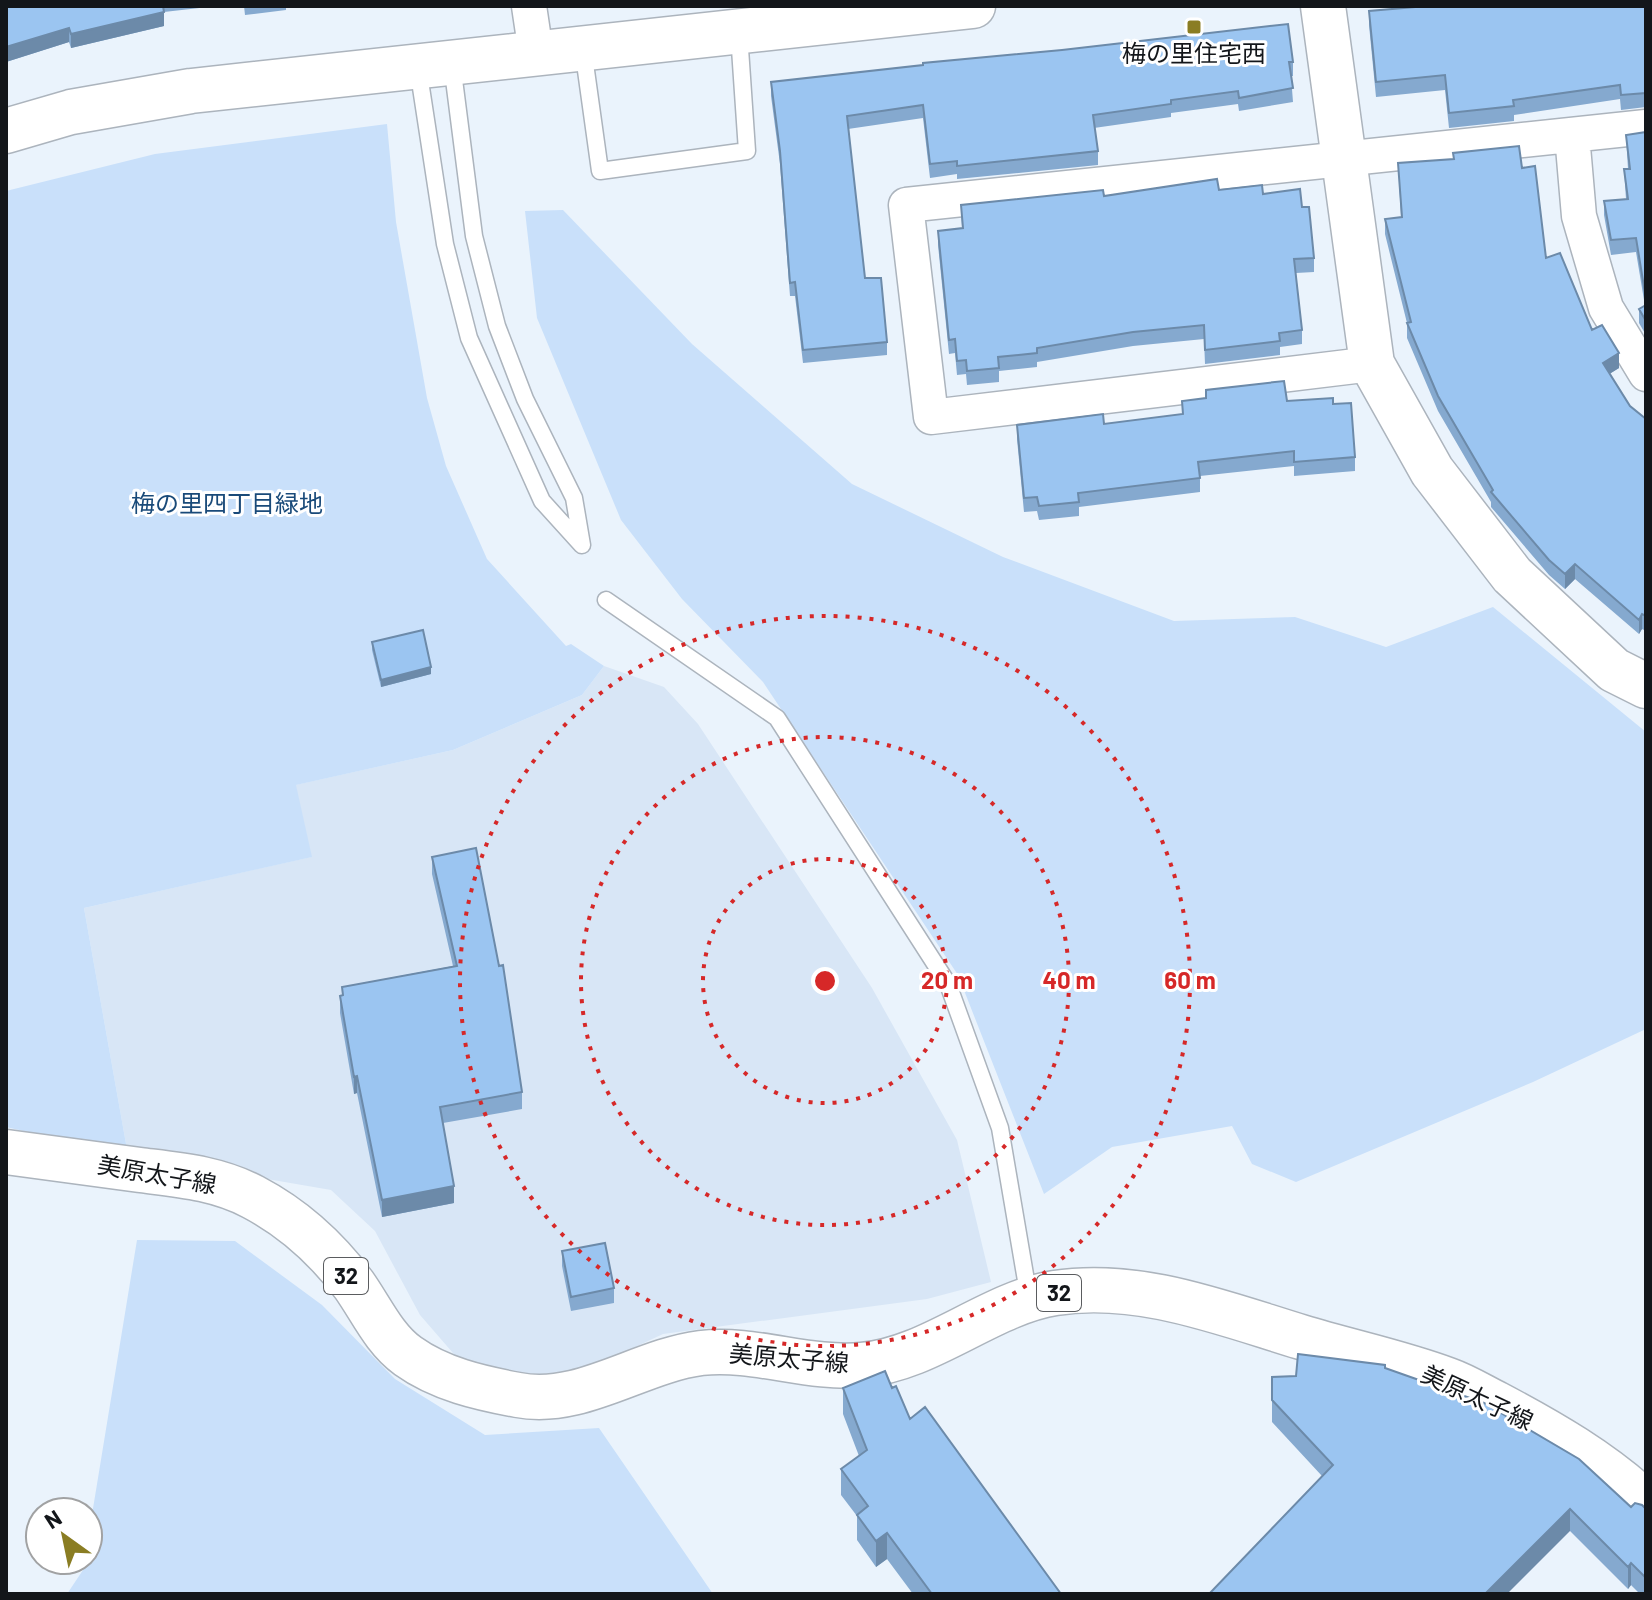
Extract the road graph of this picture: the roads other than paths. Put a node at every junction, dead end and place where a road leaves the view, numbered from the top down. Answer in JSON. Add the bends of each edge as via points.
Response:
{"nodes":[{"id":1,"x":529,"y":6,"type":"edge"},
{"id":2,"x":973,"y":6,"type":"edge"},
{"id":3,"x":1323,"y":6,"type":"edge"},
{"id":4,"x":739,"y":32,"type":"junction"},
{"id":5,"x":583,"y":48,"type":"junction"},
{"id":6,"x":536,"y":53,"type":"junction"},
{"id":7,"x":434,"y":64,"type":"junction"},
{"id":8,"x":1646,"y":127,"type":"edge"},
{"id":9,"x":6,"y":131,"type":"edge"},
{"id":10,"x":1572,"y":135,"type":"junction"},
{"id":11,"x":1344,"y":160,"type":"junction"},
{"id":12,"x":1372,"y":364,"type":"junction"},
{"id":13,"x":1646,"y":374,"type":"edge"},
{"id":14,"x":606,"y":600,"type":"dead end"},
{"id":15,"x":1646,"y":686,"type":"edge"},
{"id":16,"x":6,"y":1152,"type":"edge"},
{"id":17,"x":1029,"y":1299,"type":"junction"},
{"id":18,"x":1646,"y":1503,"type":"edge"}],
"edges":[{"from":1,"to":6,"type":"street"},
{"from":2,"to":4,"type":"main road"},
{"from":3,"to":11,"type":"main road"},
{"from":4,"to":5,"type":"main road"},
{"from":4,"to":5,"type":"lane","via":[[747,151],[600,171]]},
{"from":5,"to":6,"type":"main road"},
{"from":6,"to":7,"type":"main road"},
{"from":7,"to":7,"type":"lane","via":[[497,326],[525,399],[574,498],[582,545],[542,501],[469,338],[445,244]]},
{"from":7,"to":9,"type":"main road","via":[[191,91],[71,112]]},
{"from":8,"to":10,"type":"street"},
{"from":10,"to":11,"type":"street"},
{"from":10,"to":13,"type":"street","via":[[1579,216],[1606,308]]},
{"from":11,"to":12,"type":"main road"},
{"from":11,"to":12,"type":"street","via":[[906,205],[931,417]]},
{"from":12,"to":15,"type":"main road","via":[[1432,471],[1512,575],[1614,670]]},
{"from":14,"to":17,"type":"lane","via":[[777,718],[948,984],[1000,1128]]},
{"from":16,"to":17,"type":"main road","name":"美原太子線","number":"32","via":[[210,1179],[254,1197],[326,1250],[388,1337],[407,1355],[441,1376],[522,1396],[550,1397],[584,1389],[701,1353],[867,1365],[920,1349]]},
{"from":17,"to":18,"type":"main road","name":"美原太子線","number":"32","via":[[1087,1290],[1167,1298],[1382,1358],[1453,1382],[1574,1446]]}]}
